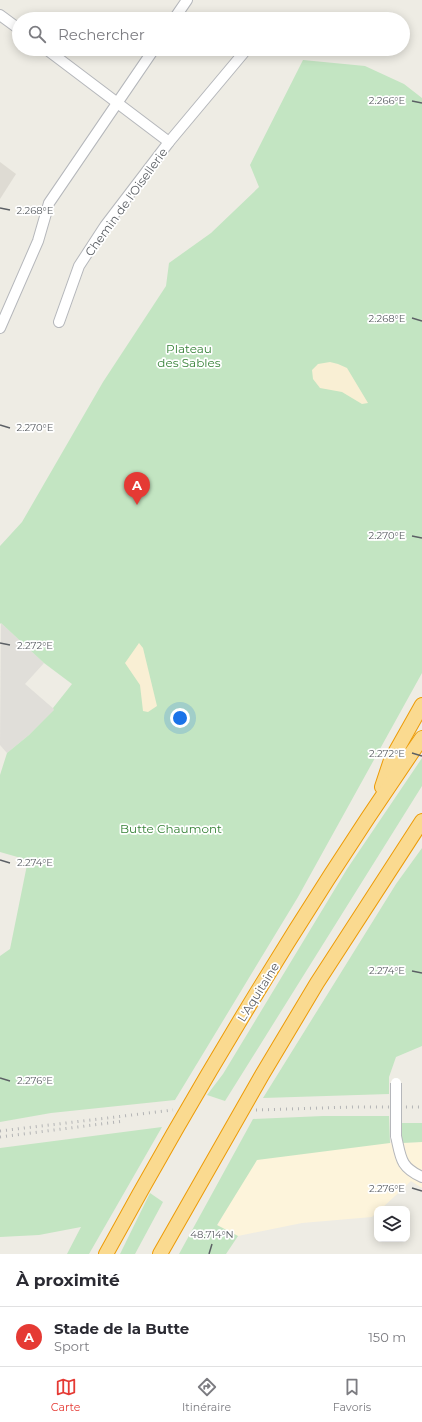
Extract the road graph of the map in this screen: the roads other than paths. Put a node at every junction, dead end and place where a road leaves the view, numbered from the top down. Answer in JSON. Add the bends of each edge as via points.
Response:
{"nodes":[{"id":1,"x":187,"y":0,"type":"edge"},
{"id":2,"x":179,"y":12,"type":"edge"},
{"id":3,"x":0,"y":15,"type":"edge"},
{"id":4,"x":12,"y":24,"type":"edge"},
{"id":5,"x":56,"y":56,"type":"edge"},
{"id":6,"x":149,"y":56,"type":"edge"},
{"id":7,"x":241,"y":56,"type":"edge"},
{"id":8,"x":118,"y":102,"type":"junction"},
{"id":9,"x":169,"y":142,"type":"junction"},
{"id":10,"x":59,"y":322,"type":"dead end"},
{"id":11,"x":0,"y":328,"type":"edge"},
{"id":12,"x":422,"y":705,"type":"edge"},
{"id":13,"x":422,"y":738,"type":"edge"},
{"id":14,"x":376,"y":804,"type":"junction"},
{"id":15,"x":422,"y":821,"type":"edge"},
{"id":16,"x":396,"y":1083,"type":"dead end"},
{"id":17,"x":422,"y":1177,"type":"edge"},
{"id":18,"x":106,"y":1254,"type":"edge"},
{"id":19,"x":160,"y":1254,"type":"edge"}],
"edges":[{"from":1,"to":2,"type":"street"},
{"from":3,"to":4,"type":"street"},
{"from":5,"to":8,"type":"street","name":"Chemin de l'Oisellerie"},
{"from":6,"to":8,"type":"street"},
{"from":7,"to":9,"type":"street"},
{"from":8,"to":9,"type":"street","name":"Chemin de l'Oisellerie"},
{"from":8,"to":11,"type":"street","via":[[49,203],[38,241]]},
{"from":9,"to":10,"type":"street","name":"Chemin de l'Oisellerie","via":[[105,226],[79,266]]},
{"from":12,"to":14,"type":"highway","via":[[392,760]]},
{"from":13,"to":14,"type":"highway","name":"L'Aquitaine"},
{"from":14,"to":18,"type":"highway","name":"L'Aquitaine","via":[[218,1057]]},
{"from":15,"to":19,"type":"highway","via":[[258,1081]]},
{"from":16,"to":17,"type":"street","bridge":true,"via":[[396,1136],[401,1159],[409,1171]]}]}
